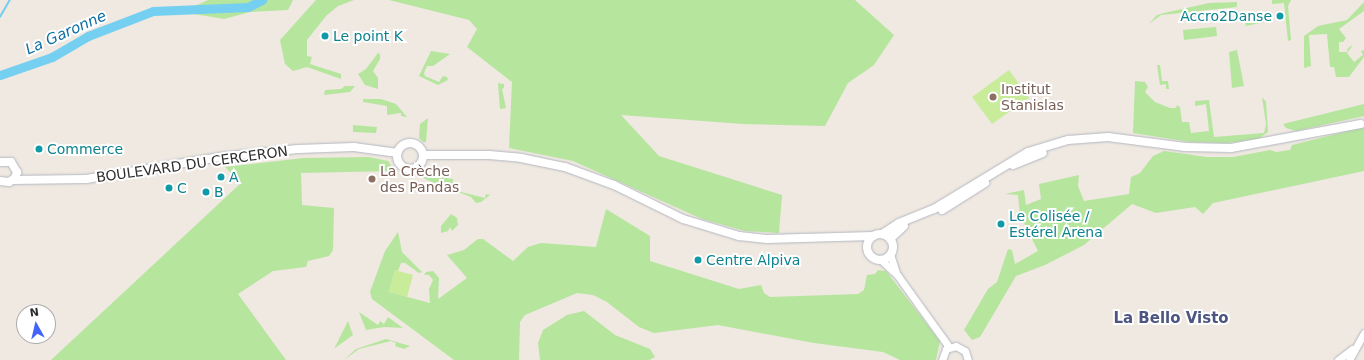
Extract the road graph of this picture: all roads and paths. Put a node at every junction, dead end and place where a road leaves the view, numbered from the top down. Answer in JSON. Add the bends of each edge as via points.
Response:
{"nodes":[{"id":1,"x":1363,"y":123,"type":"edge"},
{"id":2,"x":398,"y":153,"type":"junction"},
{"id":3,"x":423,"y":155,"type":"junction"},
{"id":4,"x":0,"y":162,"type":"edge"},
{"id":5,"x":16,"y":168,"type":"junction"},
{"id":6,"x":34,"y":179,"type":"junction"},
{"id":7,"x":13,"y":180,"type":"junction"},
{"id":8,"x":0,"y":181,"type":"edge"},
{"id":9,"x":882,"y":234,"type":"junction"},
{"id":10,"x":873,"y":236,"type":"junction"},
{"id":11,"x":849,"y":237,"type":"junction"},
{"id":12,"x":890,"y":238,"type":"junction"},
{"id":13,"x":867,"y":247,"type":"junction"},
{"id":14,"x":890,"y":254,"type":"junction"},
{"id":15,"x":880,"y":259,"type":"junction"},
{"id":16,"x":898,"y":276,"type":"junction"},
{"id":17,"x":1364,"y":333,"type":"edge"},
{"id":18,"x":949,"y":347,"type":"junction"},
{"id":19,"x":1353,"y":349,"type":"junction"},
{"id":20,"x":942,"y":360,"type":"edge"},
{"id":21,"x":968,"y":360,"type":"edge"},
{"id":22,"x":1338,"y":360,"type":"edge"},
{"id":23,"x":1349,"y":360,"type":"edge"}],
"edges":[{"from":1,"to":9,"type":"main road","via":[[1346,124],[1260,144],[1231,148],[1192,147],[1102,136],[1068,140],[1022,155],[934,208],[899,223]]},
{"from":1,"to":12,"type":"main road","via":[[1274,146],[1233,153],[1199,153],[1115,141],[1074,144],[1014,165],[954,204],[903,226]]},
{"from":2,"to":3,"type":"main road","via":[[404,145],[410,143],[420,148]]},
{"from":2,"to":3,"type":"main road","via":[[400,165],[408,169],[418,167]]},
{"from":2,"to":6,"type":"main road","name":"BOULEVARD DU CERCERON","via":[[354,147],[298,149],[220,157],[86,179]]},
{"from":3,"to":11,"type":"main road","via":[[489,155],[565,167],[614,185],[683,219],[728,234],[767,239]]},
{"from":4,"to":5,"type":"main road","via":[[11,162]]},
{"from":5,"to":6,"type":"main road"},
{"from":5,"to":7,"type":"main road"},
{"from":6,"to":7,"type":"main road","name":"BOULEVARD DU CERCERON"},
{"from":7,"to":8,"type":"main road","name":"BOULEVARD DU CERCERON"},
{"from":9,"to":10,"type":"main road"},
{"from":9,"to":12,"type":"main road"},
{"from":10,"to":11,"type":"main road"},
{"from":10,"to":13,"type":"main road"},
{"from":11,"to":13,"type":"main road"},
{"from":12,"to":14,"type":"main road","via":[[893,246]]},
{"from":13,"to":15,"type":"main road","via":[[870,254]]},
{"from":14,"to":15,"type":"main road"},
{"from":14,"to":16,"type":"street"},
{"from":15,"to":16,"type":"street"},
{"from":16,"to":18,"type":"street"},
{"from":17,"to":19,"type":"street"},
{"from":18,"to":20,"type":"street","via":[[943,352]]},
{"from":18,"to":21,"type":"street","via":[[963,349]]},
{"from":19,"to":22,"type":"street"},
{"from":19,"to":23,"type":"street"}]}
